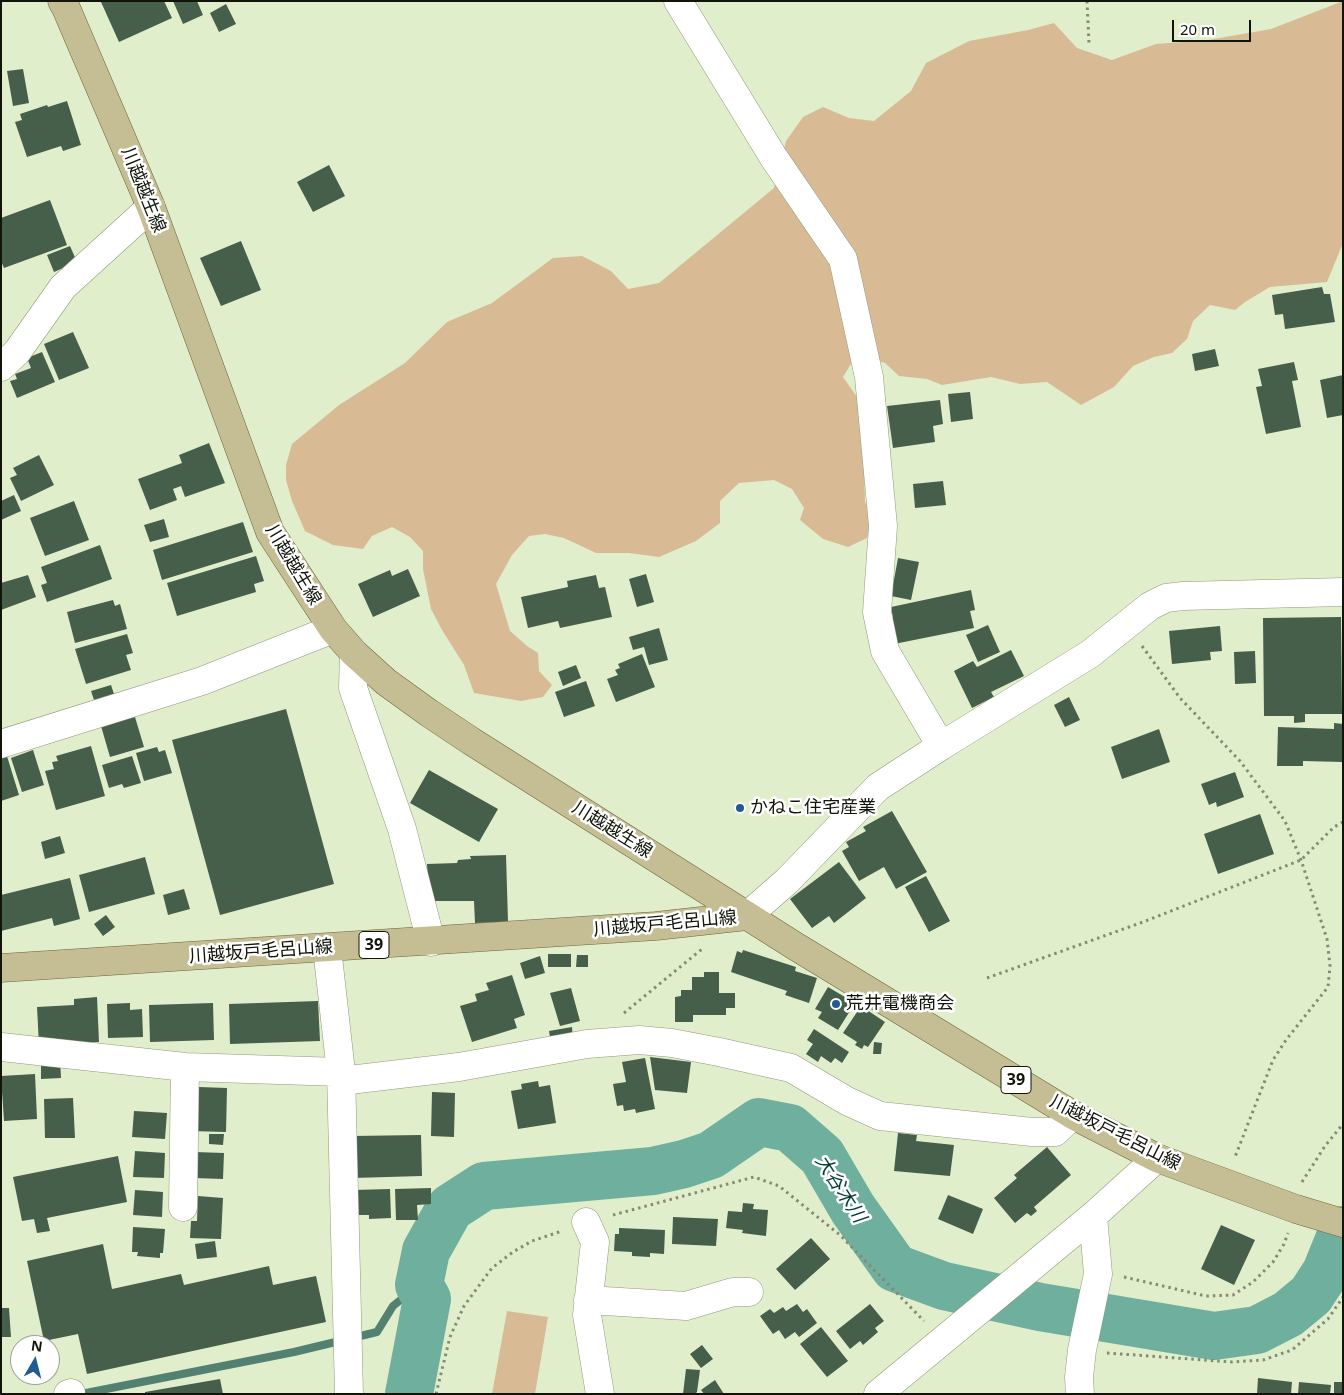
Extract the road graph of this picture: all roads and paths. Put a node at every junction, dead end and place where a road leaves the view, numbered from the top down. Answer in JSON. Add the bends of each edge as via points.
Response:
{"nodes":[{"id":1,"x":678,"y":1,"type":"edge"},
{"id":2,"x":1087,"y":1,"type":"edge"},
{"id":3,"x":67,"y":3,"type":"edge"},
{"id":4,"x":1089,"y":43,"type":"dead end"},
{"id":5,"x":151,"y":207,"type":"junction"},
{"id":6,"x":1,"y":367,"type":"edge"},
{"id":7,"x":1343,"y":592,"type":"edge"},
{"id":8,"x":1127,"y":625,"type":"junction"},
{"id":9,"x":333,"y":629,"type":"junction"},
{"id":10,"x":354,"y":653,"type":"junction"},
{"id":11,"x":1,"y":744,"type":"edge"},
{"id":12,"x":941,"y":746,"type":"junction"},
{"id":13,"x":1343,"y":822,"type":"edge"},
{"id":14,"x":1301,"y":860,"type":"junction"},
{"id":15,"x":747,"y":916,"type":"junction"},
{"id":16,"x":430,"y":942,"type":"junction"},
{"id":17,"x":327,"y":948,"type":"junction"},
{"id":18,"x":702,"y":949,"type":"dead end"},
{"id":19,"x":1,"y":968,"type":"edge"},
{"id":20,"x":987,"y":978,"type":"dead end"},
{"id":21,"x":587,"y":1044,"type":"junction"},
{"id":22,"x":1,"y":1047,"type":"edge"},
{"id":23,"x":184,"y":1067,"type":"junction"},
{"id":24,"x":341,"y":1077,"type":"junction"},
{"id":25,"x":1073,"y":1115,"type":"junction"},
{"id":26,"x":1343,"y":1124,"type":"edge"},
{"id":27,"x":1157,"y":1158,"type":"junction"},
{"id":28,"x":1225,"y":1183,"type":"junction"},
{"id":29,"x":183,"y":1206,"type":"dead end"},
{"id":30,"x":1295,"y":1209,"type":"junction"},
{"id":31,"x":1093,"y":1216,"type":"junction"},
{"id":32,"x":586,"y":1222,"type":"junction"},
{"id":33,"x":1343,"y":1223,"type":"edge"},
{"id":34,"x":1098,"y":1272,"type":"junction"},
{"id":35,"x":749,"y":1292,"type":"dead end"},
{"id":36,"x":1343,"y":1296,"type":"edge"},
{"id":37,"x":588,"y":1300,"type":"junction"},
{"id":38,"x":952,"y":1333,"type":"junction"},
{"id":39,"x":1083,"y":1347,"type":"junction"},
{"id":40,"x":349,"y":1394,"type":"edge"},
{"id":41,"x":436,"y":1394,"type":"edge"},
{"id":42,"x":600,"y":1394,"type":"edge"},
{"id":43,"x":878,"y":1394,"type":"edge"},
{"id":44,"x":1080,"y":1394,"type":"edge"}],
"edges":[{"from":1,"to":12,"type":"street","via":[[774,158],[843,259],[869,377],[883,526],[877,612],[885,652]]},
{"from":2,"to":4,"type":"path"},
{"from":3,"to":5,"type":"main road","name":"川越越生線"},
{"from":5,"to":6,"type":"street","via":[[63,287],[17,352]]},
{"from":5,"to":9,"type":"main road","name":"川越越生線","via":[[270,532]]},
{"from":7,"to":8,"type":"street","via":[[1166,598],[1150,606]]},
{"from":8,"to":12,"type":"street","via":[[1090,654]]},
{"from":8,"to":14,"type":"path","via":[[1180,698],[1240,761],[1266,795],[1285,822]]},
{"from":9,"to":10,"type":"main road","name":"川越越生線"},
{"from":9,"to":11,"type":"street","via":[[202,681]]},
{"from":10,"to":15,"type":"main road","name":"川越越生線","via":[[428,713]]},
{"from":10,"to":16,"type":"street","via":[[353,688],[402,830]]},
{"from":12,"to":15,"type":"street","via":[[878,787],[787,881]]},
{"from":13,"to":14,"type":"path"},
{"from":14,"to":20,"type":"path"},
{"from":14,"to":28,"type":"path","via":[[1327,939],[1328,987],[1273,1060]]},
{"from":15,"to":16,"type":"main road","name":"川越坂戸毛呂山線","number":"39","via":[[656,926]]},
{"from":15,"to":25,"type":"main road","name":"川越坂戸毛呂山線","number":"39"},
{"from":16,"to":17,"type":"main road","name":"川越坂戸毛呂山線","number":"39"},
{"from":17,"to":19,"type":"main road","name":"川越坂戸毛呂山線","number":"39"},
{"from":17,"to":24,"type":"street"},
{"from":18,"to":21,"type":"path"},
{"from":21,"to":24,"type":"street","via":[[459,1067]]},
{"from":21,"to":25,"type":"street","via":[[639,1040],[672,1043],[791,1068],[880,1116],[1055,1132]]},
{"from":22,"to":23,"type":"street"},
{"from":23,"to":24,"type":"street"},
{"from":23,"to":29,"type":"street"},
{"from":24,"to":40,"type":"street"},
{"from":25,"to":27,"type":"main road","name":"川越坂戸毛呂山線","number":"39"},
{"from":26,"to":30,"type":"path","via":[[1325,1146]]},
{"from":27,"to":28,"type":"main road","name":"川越坂戸毛呂山線","number":"39"},
{"from":27,"to":31,"type":"street"},
{"from":28,"to":30,"type":"main road","name":"川越坂戸毛呂山線","number":"39"},
{"from":30,"to":33,"type":"main road","name":"川越坂戸毛呂山線","number":"39"},
{"from":30,"to":34,"type":"path","via":[[1284,1244],[1273,1262],[1234,1295],[1206,1296]]},
{"from":31,"to":34,"type":"street"},
{"from":31,"to":38,"type":"street"},
{"from":32,"to":37,"type":"street","via":[[595,1242]]},
{"from":32,"to":38,"type":"path","via":[[754,1178],[779,1186]]},
{"from":32,"to":41,"type":"path","via":[[532,1241],[492,1268],[464,1306],[450,1337]]},
{"from":34,"to":39,"type":"street"},
{"from":35,"to":37,"type":"street","via":[[733,1292],[686,1306]]},
{"from":36,"to":39,"type":"path","via":[[1328,1319],[1292,1350],[1263,1360],[1232,1362]]},
{"from":37,"to":42,"type":"street","via":[[587,1315]]},
{"from":38,"to":43,"type":"street"},
{"from":39,"to":44,"type":"street","via":[[1078,1377]]}]}
